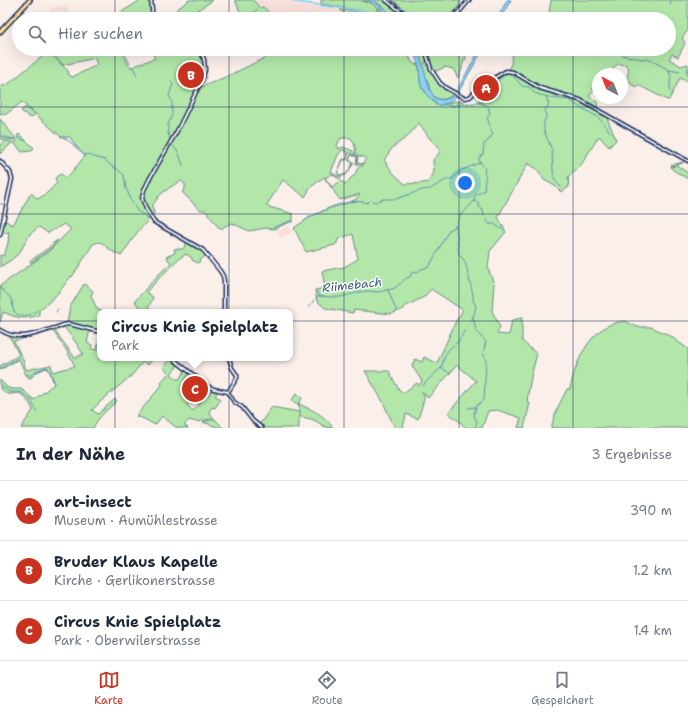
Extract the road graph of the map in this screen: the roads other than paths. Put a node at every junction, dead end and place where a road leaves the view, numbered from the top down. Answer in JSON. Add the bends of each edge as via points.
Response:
{"nodes":[{"id":1,"x":30,"y":0,"type":"edge"},
{"id":2,"x":150,"y":0,"type":"edge"},
{"id":3,"x":386,"y":0,"type":"edge"},
{"id":4,"x":469,"y":0,"type":"edge"},
{"id":5,"x":19,"y":12,"type":"edge"},
{"id":6,"x":153,"y":12,"type":"edge"},
{"id":7,"x":402,"y":12,"type":"edge"},
{"id":8,"x":459,"y":12,"type":"edge"},
{"id":9,"x":12,"y":19,"type":"edge"},
{"id":10,"x":0,"y":32,"type":"edge"},
{"id":11,"x":202,"y":56,"type":"edge"},
{"id":12,"x":427,"y":56,"type":"edge"},
{"id":13,"x":0,"y":161,"type":"edge"},
{"id":14,"x":688,"y":161,"type":"edge"},
{"id":15,"x":0,"y":235,"type":"edge"},
{"id":16,"x":224,"y":309,"type":"edge"},
{"id":17,"x":0,"y":330,"type":"edge"},
{"id":18,"x":97,"y":331,"type":"edge"},
{"id":19,"x":176,"y":361,"type":"edge"},
{"id":20,"x":229,"y":361,"type":"edge"},
{"id":21,"x":228,"y":392,"type":"junction"},
{"id":22,"x":262,"y":428,"type":"edge"}],
"edges":[{"from":1,"to":5,"type":"main road"},
{"from":2,"to":6,"type":"street"},
{"from":3,"to":7,"type":"main road"},
{"from":4,"to":8,"type":"main road"},
{"from":9,"to":10,"type":"main road"},
{"from":11,"to":16,"type":"street","via":[[204,75],[150,178],[143,193],[143,201],[151,218],[158,225],[199,247],[217,267],[224,281]]},
{"from":12,"to":14,"type":"street","via":[[438,80],[460,96],[470,97],[482,85],[506,71],[513,72],[540,88],[580,100]]},
{"from":13,"to":15,"type":"street","via":[[10,172],[12,179]]},
{"from":17,"to":18,"type":"street","via":[[20,337],[66,324]]},
{"from":19,"to":21,"type":"street","via":[[209,387]]},
{"from":20,"to":21,"type":"street","via":[[237,378]]},
{"from":21,"to":22,"type":"street","via":[[234,402]]}]}
